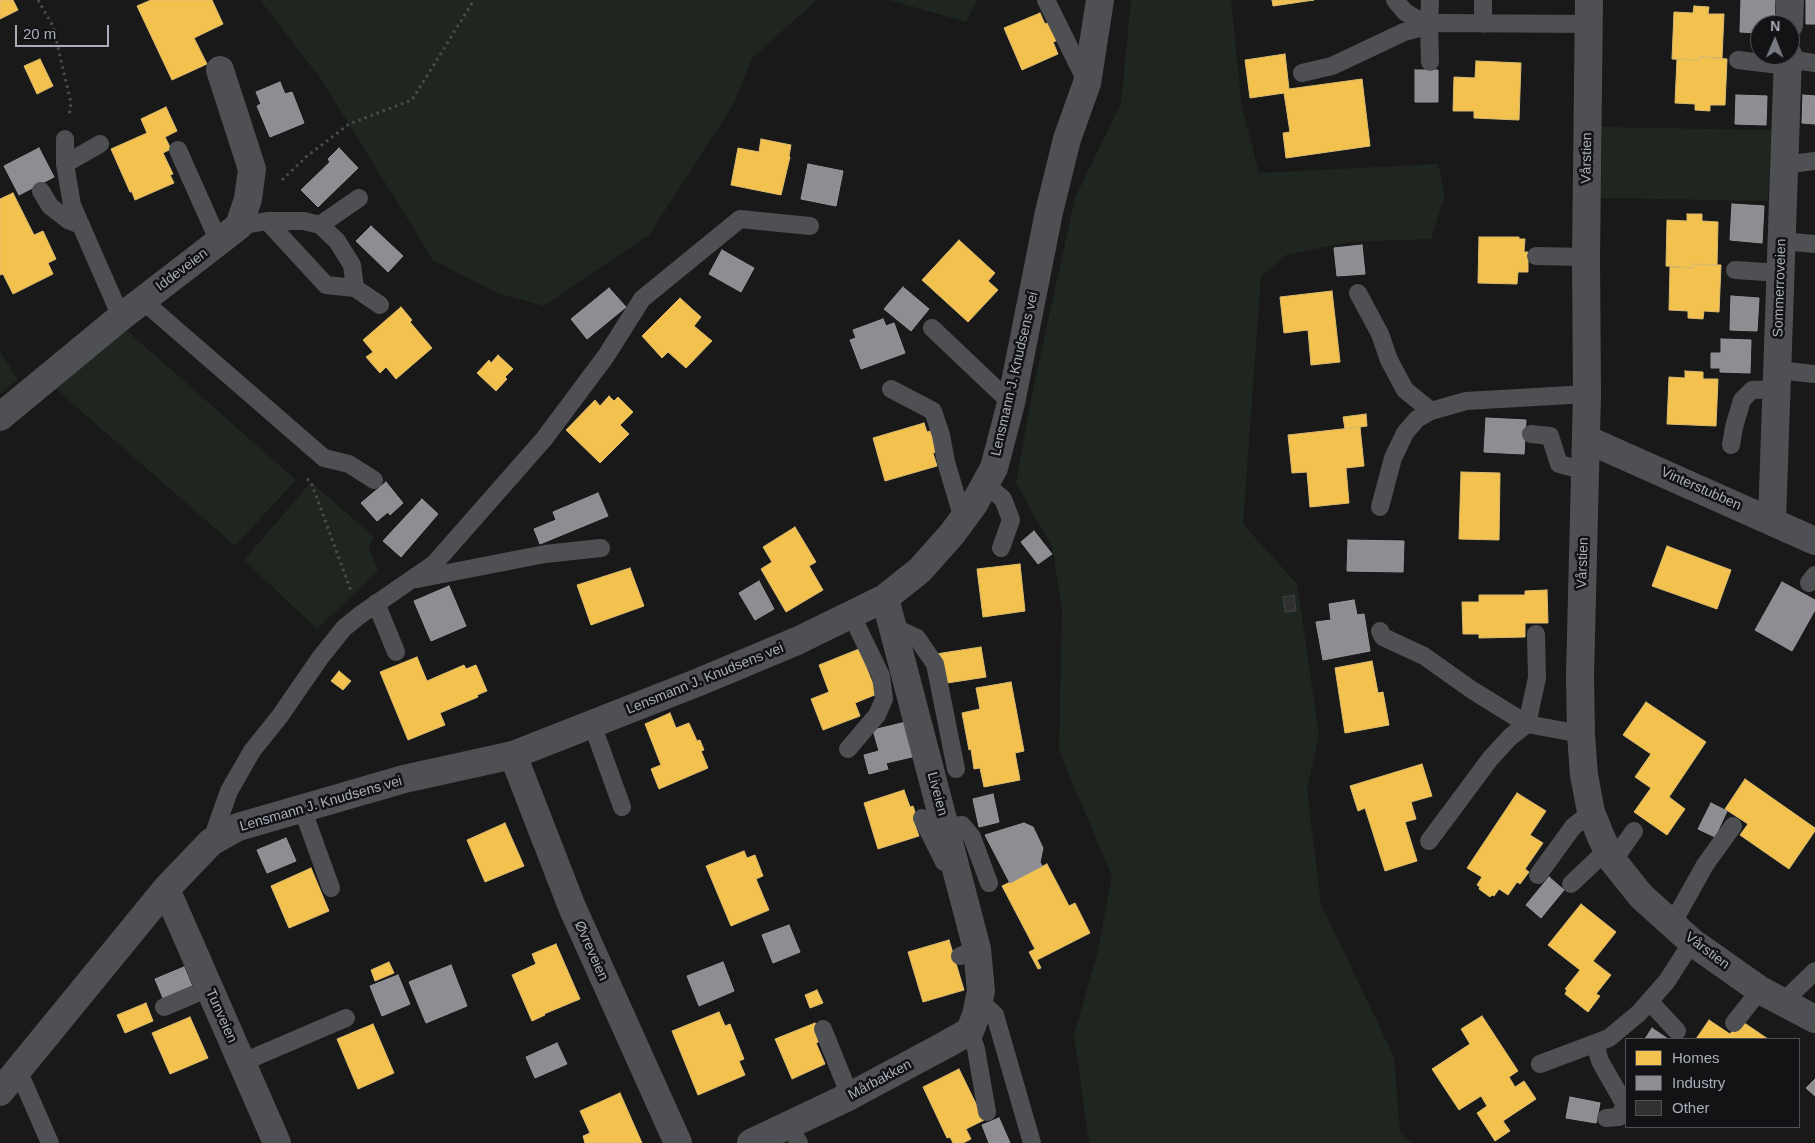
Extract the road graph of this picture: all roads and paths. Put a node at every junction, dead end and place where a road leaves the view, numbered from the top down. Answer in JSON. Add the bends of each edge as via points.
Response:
{"nodes":[{"id":1,"x":38,"y":0,"type":"edge"},
{"id":2,"x":474,"y":0,"type":"edge"},
{"id":3,"x":1046,"y":0,"type":"edge"},
{"id":4,"x":1100,"y":0,"type":"edge"},
{"id":5,"x":1394,"y":0,"type":"edge"},
{"id":6,"x":1430,"y":0,"type":"edge"},
{"id":7,"x":1483,"y":0,"type":"edge"},
{"id":8,"x":1790,"y":0,"type":"edge"},
{"id":9,"x":1589,"y":12,"type":"edge"},
{"id":10,"x":1789,"y":15,"type":"edge"},
{"id":11,"x":1483,"y":24,"type":"junction"},
{"id":12,"x":1429,"y":26,"type":"junction"},
{"id":13,"x":1738,"y":60,"type":"dead end"},
{"id":14,"x":1750,"y":60,"type":"edge"},
{"id":15,"x":1800,"y":61,"type":"edge"},
{"id":16,"x":1430,"y":62,"type":"dead end"},
{"id":17,"x":1815,"y":63,"type":"edge"},
{"id":18,"x":1788,"y":65,"type":"edge"},
{"id":19,"x":220,"y":70,"type":"dead end"},
{"id":20,"x":1302,"y":73,"type":"dead end"},
{"id":21,"x":1087,"y":83,"type":"junction"},
{"id":22,"x":65,"y":139,"type":"joint"},
{"id":23,"x":100,"y":144,"type":"dead end"},
{"id":24,"x":178,"y":150,"type":"dead end"},
{"id":25,"x":1815,"y":162,"type":"edge"},
{"id":26,"x":65,"y":164,"type":"junction"},
{"id":27,"x":1784,"y":165,"type":"junction"},
{"id":28,"x":278,"y":183,"type":"dead end"},
{"id":29,"x":41,"y":191,"type":"dead end"},
{"id":30,"x":359,"y":198,"type":"dead end"},
{"id":31,"x":267,"y":221,"type":"junction"},
{"id":32,"x":81,"y":225,"type":"junction"},
{"id":33,"x":320,"y":225,"type":"junction"},
{"id":34,"x":810,"y":226,"type":"dead end"},
{"id":35,"x":229,"y":234,"type":"junction"},
{"id":36,"x":1782,"y":241,"type":"junction"},
{"id":37,"x":1815,"y":244,"type":"edge"},
{"id":38,"x":1536,"y":256,"type":"dead end"},
{"id":39,"x":1586,"y":257,"type":"junction"},
{"id":40,"x":1735,"y":270,"type":"dead end"},
{"id":41,"x":1781,"y":273,"type":"junction"},
{"id":42,"x":355,"y":288,"type":"junction"},
{"id":43,"x":1358,"y":293,"type":"dead end"},
{"id":44,"x":142,"y":300,"type":"junction"},
{"id":45,"x":380,"y":305,"type":"dead end"},
{"id":46,"x":120,"y":316,"type":"junction"},
{"id":47,"x":932,"y":328,"type":"dead end"},
{"id":48,"x":1815,"y":374,"type":"edge"},
{"id":49,"x":1777,"y":380,"type":"junction"},
{"id":50,"x":891,"y":389,"type":"dead end"},
{"id":51,"x":1587,"y":394,"type":"junction"},
{"id":52,"x":1011,"y":404,"type":"junction"},
{"id":53,"x":1431,"y":411,"type":"junction"},
{"id":54,"x":0,"y":417,"type":"edge"},
{"id":55,"x":1531,"y":434,"type":"dead end"},
{"id":56,"x":1586,"y":439,"type":"junction"},
{"id":57,"x":1731,"y":445,"type":"dead end"},
{"id":58,"x":1586,"y":471,"type":"junction"},
{"id":59,"x":304,"y":476,"type":"dead end"},
{"id":60,"x":374,"y":480,"type":"dead end"},
{"id":61,"x":985,"y":484,"type":"junction"},
{"id":62,"x":1380,"y":507,"type":"dead end"},
{"id":63,"x":962,"y":519,"type":"junction"},
{"id":64,"x":1772,"y":521,"type":"junction"},
{"id":65,"x":1815,"y":541,"type":"edge"},
{"id":66,"x":601,"y":548,"type":"dead end"},
{"id":67,"x":1001,"y":548,"type":"dead end"},
{"id":68,"x":412,"y":580,"type":"junction"},
{"id":69,"x":885,"y":598,"type":"junction"},
{"id":70,"x":376,"y":603,"type":"junction"},
{"id":71,"x":851,"y":614,"type":"junction"},
{"id":72,"x":360,"y":615,"type":"junction"},
{"id":73,"x":893,"y":627,"type":"junction"},
{"id":74,"x":1380,"y":631,"type":"dead end"},
{"id":75,"x":1536,"y":634,"type":"dead end"},
{"id":76,"x":396,"y":652,"type":"dead end"},
{"id":77,"x":592,"y":724,"type":"junction"},
{"id":78,"x":1528,"y":724,"type":"junction"},
{"id":79,"x":1581,"y":734,"type":"junction"},
{"id":80,"x":848,"y":749,"type":"dead end"},
{"id":81,"x":513,"y":755,"type":"junction"},
{"id":82,"x":956,"y":769,"type":"dead end"},
{"id":83,"x":622,"y":807,"type":"dead end"},
{"id":84,"x":302,"y":808,"type":"junction"},
{"id":85,"x":1591,"y":812,"type":"junction"},
{"id":86,"x":934,"y":822,"type":"junction"},
{"id":87,"x":1733,"y":826,"type":"dead end"},
{"id":88,"x":1634,"y":831,"type":"dead end"},
{"id":89,"x":1429,"y":841,"type":"dead end"},
{"id":90,"x":211,"y":842,"type":"junction"},
{"id":91,"x":1610,"y":856,"type":"junction"},
{"id":92,"x":1538,"y":875,"type":"dead end"},
{"id":93,"x":989,"y":883,"type":"dead end"},
{"id":94,"x":1571,"y":884,"type":"dead end"},
{"id":95,"x":331,"y":888,"type":"dead end"},
{"id":96,"x":166,"y":889,"type":"junction"},
{"id":97,"x":1672,"y":924,"type":"junction"},
{"id":98,"x":1692,"y":942,"type":"junction"},
{"id":99,"x":1815,"y":971,"type":"edge"},
{"id":100,"x":209,"y":988,"type":"junction"},
{"id":101,"x":980,"y":995,"type":"junction"},
{"id":102,"x":1772,"y":996,"type":"junction"},
{"id":103,"x":1649,"y":1001,"type":"junction"},
{"id":104,"x":164,"y":1007,"type":"dead end"},
{"id":105,"x":346,"y":1018,"type":"dead end"},
{"id":106,"x":1815,"y":1020,"type":"edge"},
{"id":107,"x":1734,"y":1023,"type":"dead end"},
{"id":108,"x":823,"y":1028,"type":"dead end"},
{"id":109,"x":970,"y":1030,"type":"junction"},
{"id":110,"x":1678,"y":1032,"type":"dead end"},
{"id":111,"x":1595,"y":1044,"type":"junction"},
{"id":112,"x":242,"y":1063,"type":"junction"},
{"id":113,"x":1540,"y":1064,"type":"dead end"},
{"id":114,"x":18,"y":1070,"type":"junction"},
{"id":115,"x":0,"y":1092,"type":"edge"},
{"id":116,"x":850,"y":1096,"type":"junction"},
{"id":117,"x":987,"y":1112,"type":"dead end"},
{"id":118,"x":1606,"y":1118,"type":"dead end"},
{"id":119,"x":794,"y":1134,"type":"edge"},
{"id":120,"x":672,"y":1142,"type":"edge"},
{"id":121,"x":50,"y":1143,"type":"edge"},
{"id":122,"x":276,"y":1143,"type":"edge"},
{"id":123,"x":751,"y":1143,"type":"edge"},
{"id":124,"x":1032,"y":1143,"type":"edge"}],
"edges":[{"from":1,"to":22,"type":"path","via":[[53,26],[71,103]]},
{"from":2,"to":28,"type":"path","via":[[412,100],[349,124]]},
{"from":3,"to":21,"type":"lane"},
{"from":4,"to":21,"type":"street","name":"Lensmann J. Knudsens vei"},
{"from":5,"to":12,"type":"lane","via":[[1405,12]]},
{"from":6,"to":12,"type":"lane"},
{"from":7,"to":11,"type":"lane"},
{"from":8,"to":10,"type":"street"},
{"from":9,"to":11,"type":"lane"},
{"from":9,"to":39,"type":"street","name":"Vårstien"},
{"from":11,"to":12,"type":"lane","via":[[1440,23]]},
{"from":12,"to":16,"type":"lane"},
{"from":12,"to":20,"type":"lane","via":[[1404,32],[1332,66]]},
{"from":13,"to":14,"type":"lane"},
{"from":15,"to":17,"type":"lane"},
{"from":18,"to":27,"type":"street","name":"Sommerroveien"},
{"from":19,"to":35,"type":"street","via":[[252,169],[248,200]]},
{"from":21,"to":52,"type":"street","name":"Lensmann J. Knudsens vei","via":[[1067,139],[1049,212]]},
{"from":22,"to":26,"type":"lane"},
{"from":23,"to":26,"type":"lane"},
{"from":24,"to":35,"type":"lane"},
{"from":25,"to":27,"type":"lane"},
{"from":26,"to":32,"type":"lane","via":[[72,205]]},
{"from":27,"to":36,"type":"street","name":"Sommerroveien"},
{"from":29,"to":32,"type":"lane","via":[[50,206],[68,220]]},
{"from":30,"to":33,"type":"lane"},
{"from":31,"to":33,"type":"lane","via":[[304,221]]},
{"from":31,"to":35,"type":"lane"},
{"from":31,"to":42,"type":"lane","via":[[326,285]]},
{"from":32,"to":46,"type":"lane"},
{"from":33,"to":42,"type":"lane","via":[[337,241],[352,265]]},
{"from":34,"to":68,"type":"lane","via":[[740,219],[642,298],[606,356],[544,439],[434,564]]},
{"from":35,"to":44,"type":"street","name":"Iddeveien"},
{"from":36,"to":37,"type":"lane"},
{"from":36,"to":41,"type":"street","name":"Sommerroveien"},
{"from":38,"to":39,"type":"lane"},
{"from":39,"to":51,"type":"street","name":"Vårstien"},
{"from":40,"to":41,"type":"lane"},
{"from":41,"to":49,"type":"street","name":"Sommerroveien"},
{"from":42,"to":45,"type":"lane"},
{"from":43,"to":53,"type":"lane","via":[[1401,384]]},
{"from":44,"to":46,"type":"street","name":"Iddeveien"},
{"from":44,"to":60,"type":"lane","via":[[324,458],[349,464]]},
{"from":46,"to":54,"type":"street","name":"Iddeveien"},
{"from":47,"to":52,"type":"lane"},
{"from":48,"to":49,"type":"lane"},
{"from":49,"to":57,"type":"lane","via":[[1752,390],[1742,400]]},
{"from":49,"to":64,"type":"street","name":"Sommerroveien"},
{"from":50,"to":63,"type":"lane","via":[[933,412]]},
{"from":51,"to":53,"type":"lane","via":[[1466,401]]},
{"from":51,"to":56,"type":"street","name":"Vårstien"},
{"from":52,"to":61,"type":"street","name":"Lensmann J. Knudsens vei","via":[[994,468]]},
{"from":53,"to":62,"type":"lane","via":[[1417,419],[1405,433],[1393,458]]},
{"from":55,"to":58,"type":"lane","via":[[1550,436],[1558,464]]},
{"from":56,"to":58,"type":"street","name":"Vårstien"},
{"from":56,"to":64,"type":"street","name":"Vinterstubben"},
{"from":58,"to":79,"type":"street","name":"Vårstien"},
{"from":59,"to":72,"type":"path","via":[[311,482]]},
{"from":61,"to":63,"type":"street","name":"Lensmann J. Knudsens vei"},
{"from":61,"to":67,"type":"lane","via":[[1003,499],[1011,520]]},
{"from":63,"to":69,"type":"street","name":"Lensmann J. Knudsens vei","via":[[920,570]]},
{"from":64,"to":65,"type":"street","name":"Vinterstubben"},
{"from":66,"to":68,"type":"lane","via":[[545,554]]},
{"from":68,"to":70,"type":"lane"},
{"from":69,"to":71,"type":"street","name":"Lensmann J. Knudsens vei"},
{"from":69,"to":73,"type":"street","name":"Liveien"},
{"from":70,"to":72,"type":"lane"},
{"from":70,"to":76,"type":"lane"},
{"from":71,"to":77,"type":"street","name":"Lensmann J. Knudsens vei","via":[[797,641]]},
{"from":71,"to":80,"type":"lane","via":[[881,676],[884,699],[877,715]]},
{"from":72,"to":90,"type":"lane","via":[[344,628],[320,658],[252,751],[229,791]]},
{"from":73,"to":82,"type":"lane","via":[[917,638],[935,664]]},
{"from":73,"to":86,"type":"street","name":"Liveien"},
{"from":74,"to":78,"type":"lane","via":[[1383,637],[1424,656]]},
{"from":75,"to":78,"type":"lane","via":[[1537,678]]},
{"from":77,"to":81,"type":"street","name":"Lensmann J. Knudsens vei"},
{"from":77,"to":83,"type":"lane"},
{"from":78,"to":79,"type":"lane"},
{"from":78,"to":89,"type":"lane","via":[[1510,737],[1490,759]]},
{"from":79,"to":85,"type":"street","name":"Vårstien"},
{"from":81,"to":84,"type":"street","name":"Lensmann J. Knudsens vei"},
{"from":81,"to":120,"type":"street","name":"Øvreveien","via":[[572,907]]},
{"from":84,"to":90,"type":"street","name":"Lensmann J. Knudsens vei","via":[[238,827]]},
{"from":84,"to":95,"type":"lane"},
{"from":85,"to":91,"type":"street","name":"Vårstien"},
{"from":85,"to":92,"type":"lane","via":[[1572,827]]},
{"from":86,"to":93,"type":"lane","via":[[962,825],[972,837]]},
{"from":86,"to":101,"type":"street","name":"Liveien","via":[[956,866],[969,952]]},
{"from":87,"to":97,"type":"lane","via":[[1705,865]]},
{"from":88,"to":91,"type":"lane"},
{"from":90,"to":96,"type":"street","name":"Lensmann J. Knudsens vei"},
{"from":91,"to":94,"type":"lane"},
{"from":91,"to":97,"type":"street","name":"Vårstien","via":[[1641,896]]},
{"from":96,"to":100,"type":"street","name":"Tunveien"},
{"from":96,"to":114,"type":"street","name":"Lensmann J. Knudsens vei"},
{"from":97,"to":98,"type":"street","name":"Vårstien"},
{"from":98,"to":102,"type":"street","name":"Vårstien"},
{"from":98,"to":103,"type":"lane","via":[[1667,981]]},
{"from":99,"to":102,"type":"lane"},
{"from":100,"to":104,"type":"lane"},
{"from":100,"to":112,"type":"street","name":"Tunveien"},
{"from":101,"to":109,"type":"street"},
{"from":101,"to":124,"type":"lane","via":[[995,1015]]},
{"from":102,"to":106,"type":"street","name":"Vårstien"},
{"from":102,"to":107,"type":"lane"},
{"from":103,"to":110,"type":"lane"},
{"from":103,"to":111,"type":"lane","via":[[1609,1038]]},
{"from":105,"to":112,"type":"lane"},
{"from":108,"to":116,"type":"lane"},
{"from":109,"to":116,"type":"street","name":"Mårbakken"},
{"from":109,"to":117,"type":"lane"},
{"from":111,"to":113,"type":"lane"},
{"from":111,"to":118,"type":"lane","via":[[1600,1061],[1625,1105],[1619,1117]]},
{"from":112,"to":122,"type":"street","name":"Tunveien"},
{"from":114,"to":115,"type":"street","name":"Lensmann J. Knudsens vei"},
{"from":114,"to":121,"type":"lane"},
{"from":116,"to":119,"type":"street","name":"Mårbakken"},
{"from":119,"to":123,"type":"street","name":"Mårbakken"}]}
